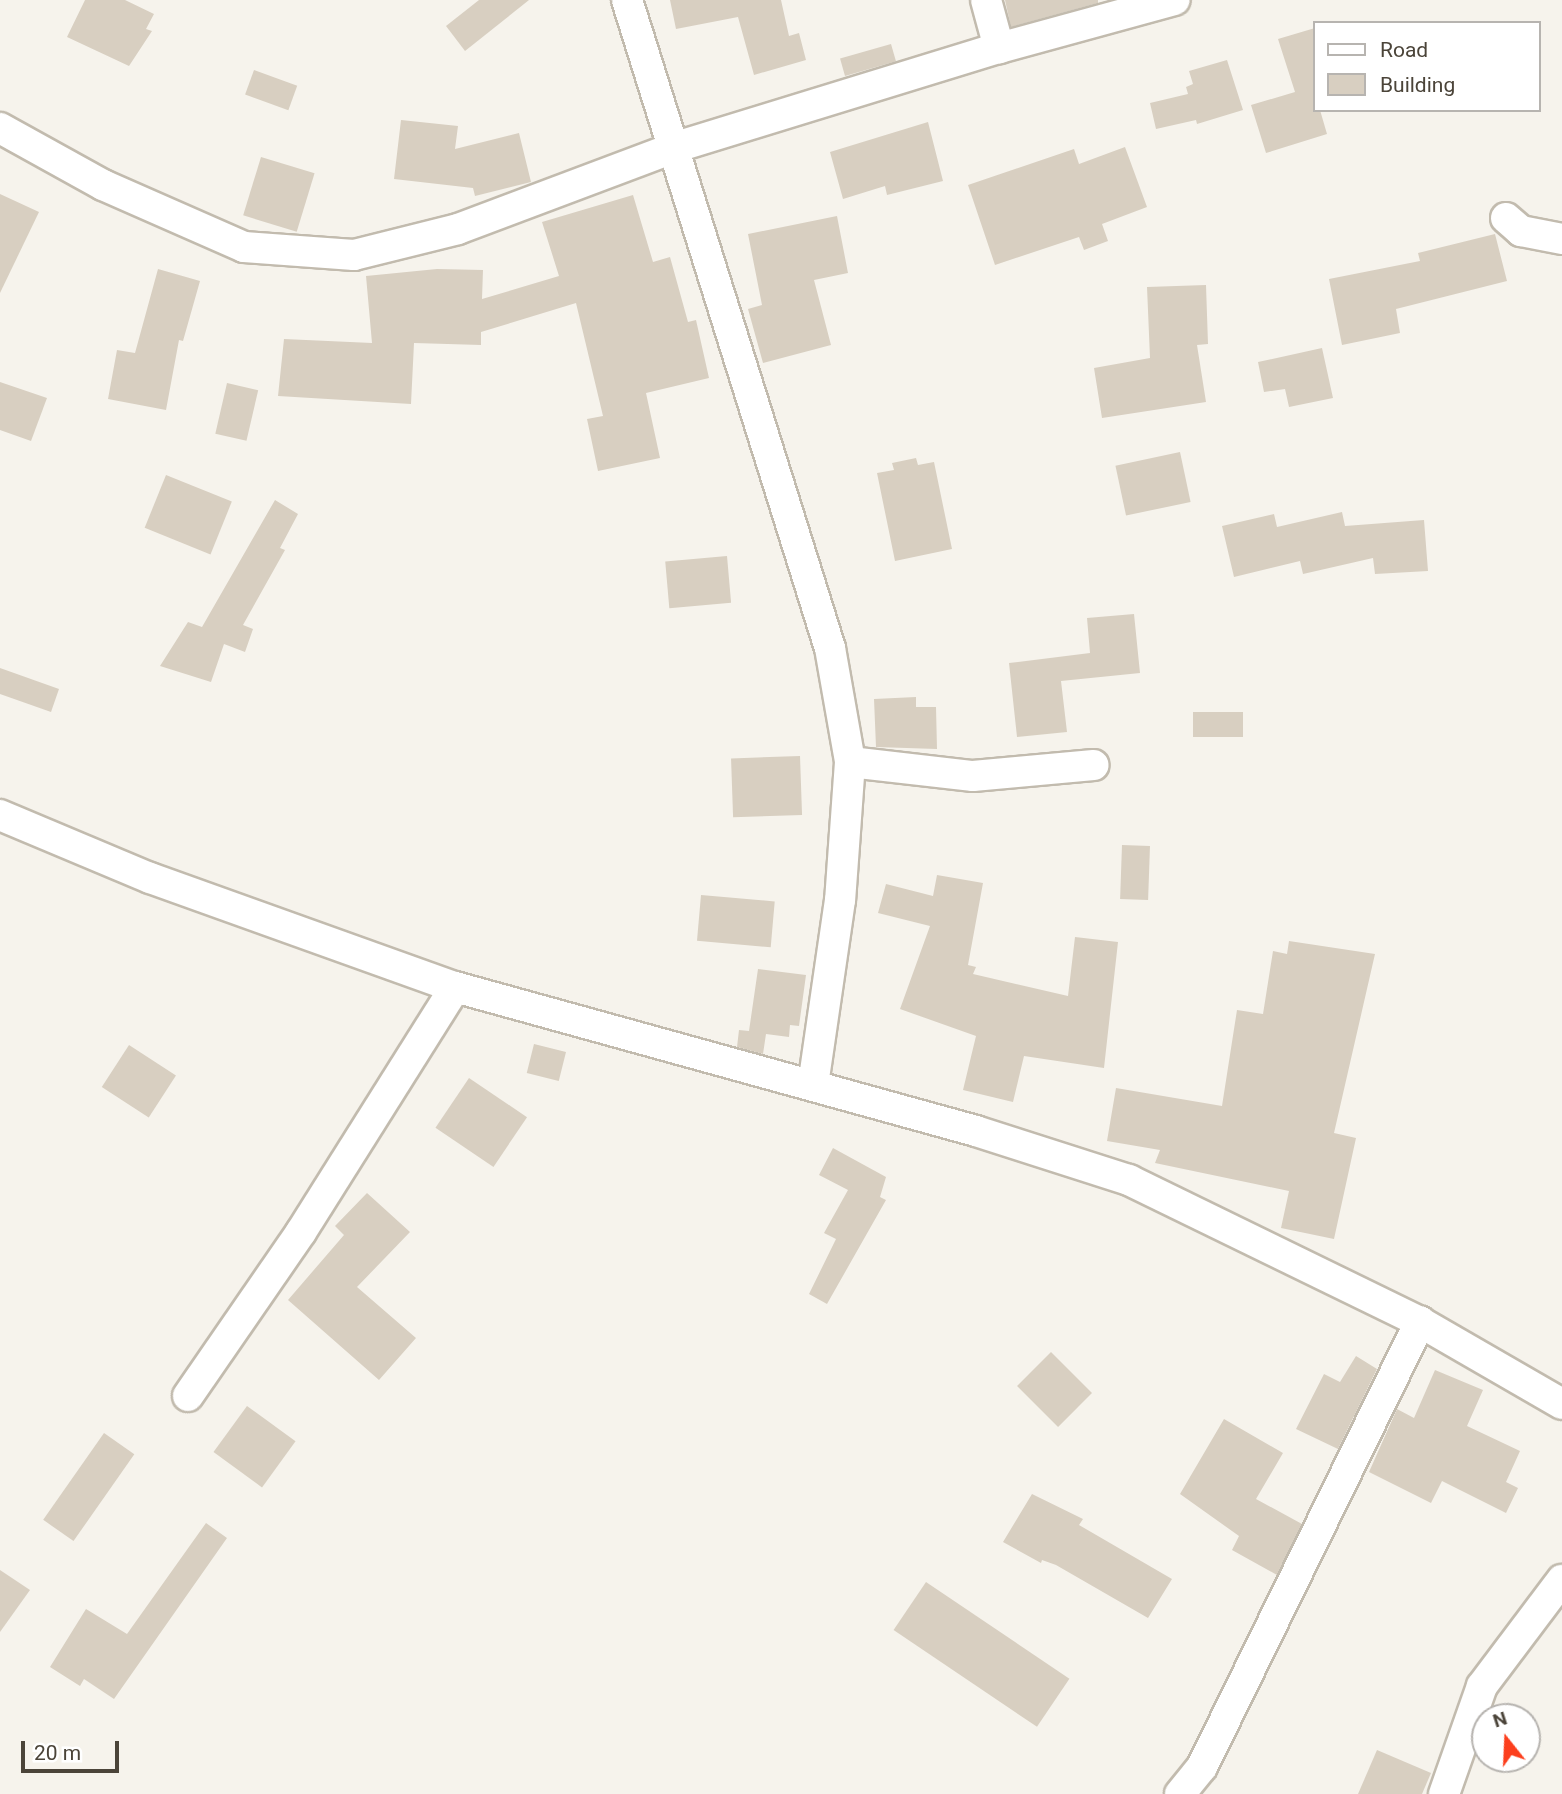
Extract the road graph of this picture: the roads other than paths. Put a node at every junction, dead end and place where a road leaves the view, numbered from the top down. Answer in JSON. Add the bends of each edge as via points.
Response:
{"nodes":[{"id":1,"x":626,"y":0,"type":"edge"},
{"id":2,"x":986,"y":0,"type":"edge"},
{"id":3,"x":1175,"y":0,"type":"edge"},
{"id":4,"x":999,"y":48,"type":"junction"},
{"id":5,"x":0,"y":128,"type":"edge"},
{"id":6,"x":673,"y":148,"type":"junction"},
{"id":7,"x":1506,"y":218,"type":"dead end"},
{"id":8,"x":1562,"y":239,"type":"edge"},
{"id":9,"x":850,"y":762,"type":"junction"},
{"id":10,"x":1093,"y":765,"type":"dead end"},
{"id":11,"x":0,"y":816,"type":"edge"},
{"id":12,"x":455,"y":987,"type":"junction"},
{"id":13,"x":813,"y":1085,"type":"junction"},
{"id":14,"x":1420,"y":1322,"type":"junction"},
{"id":15,"x":188,"y":1396,"type":"dead end"},
{"id":16,"x":1562,"y":1404,"type":"edge"},
{"id":17,"x":1562,"y":1580,"type":"edge"},
{"id":18,"x":1180,"y":1794,"type":"edge"},
{"id":19,"x":1444,"y":1794,"type":"edge"}],
"edges":[{"from":1,"to":6,"type":"street"},
{"from":2,"to":4,"type":"street"},
{"from":3,"to":4,"type":"street"},
{"from":4,"to":6,"type":"street"},
{"from":5,"to":6,"type":"street","via":[[103,185],[244,247],[354,255],[458,229]]},
{"from":6,"to":9,"type":"street","via":[[830,648]]},
{"from":7,"to":8,"type":"street","via":[[1521,231]]},
{"from":9,"to":10,"type":"street","via":[[973,776]]},
{"from":9,"to":13,"type":"street","via":[[840,900]]},
{"from":11,"to":12,"type":"street","via":[[150,878]]},
{"from":12,"to":13,"type":"street"},
{"from":12,"to":15,"type":"street","via":[[301,1232]]},
{"from":13,"to":14,"type":"street","via":[[1129,1180]]},
{"from":14,"to":16,"type":"street"},
{"from":14,"to":18,"type":"street","via":[[1202,1768]]},
{"from":17,"to":19,"type":"street","via":[[1482,1686]]}]}
